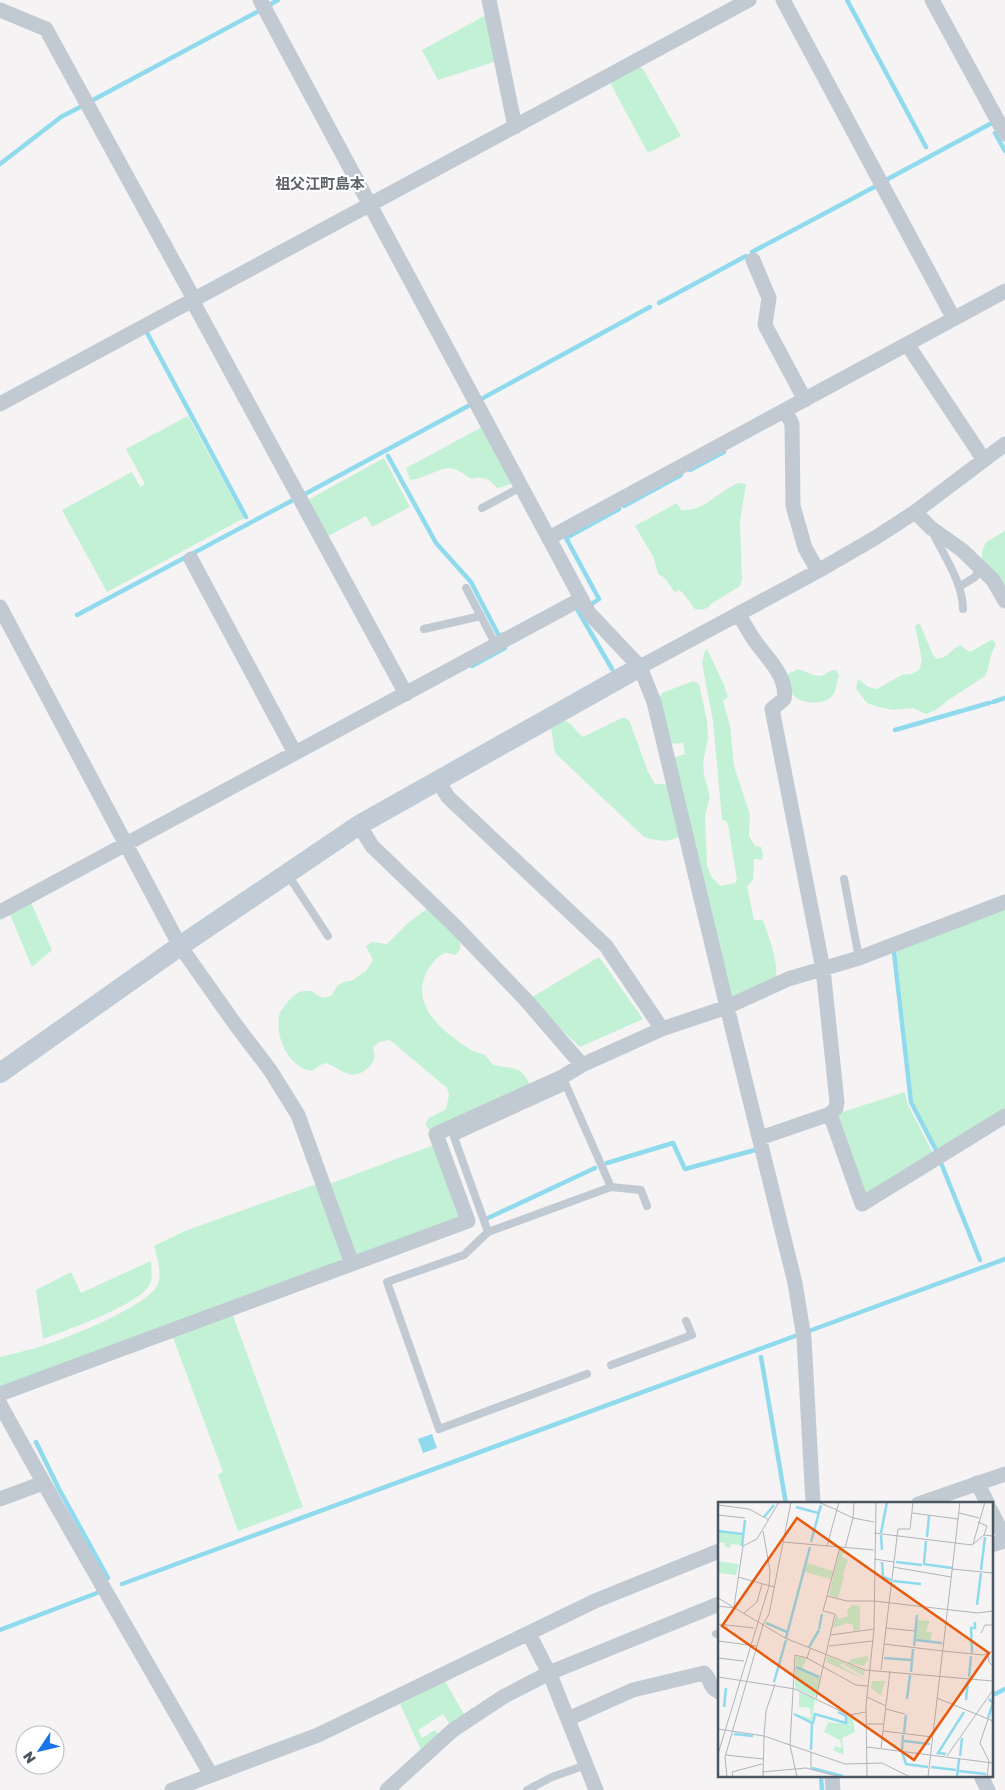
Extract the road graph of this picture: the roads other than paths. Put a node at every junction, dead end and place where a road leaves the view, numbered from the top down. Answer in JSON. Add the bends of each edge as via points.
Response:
{"nodes":[{"id":1,"x":9,"y":0,"type":"edge"},
{"id":2,"x":260,"y":0,"type":"edge"},
{"id":3,"x":489,"y":0,"type":"edge"},
{"id":4,"x":749,"y":0,"type":"edge"},
{"id":5,"x":783,"y":0,"type":"edge"},
{"id":6,"x":932,"y":0,"type":"edge"},
{"id":7,"x":0,"y":8,"type":"edge"},
{"id":8,"x":514,"y":126,"type":"junction"},
{"id":9,"x":1005,"y":134,"type":"edge"},
{"id":10,"x":370,"y":205,"type":"junction"},
{"id":11,"x":753,"y":260,"type":"dead end"},
{"id":12,"x":1005,"y":292,"type":"edge"},
{"id":13,"x":193,"y":300,"type":"junction"},
{"id":14,"x":954,"y":319,"type":"junction"},
{"id":15,"x":907,"y":344,"type":"junction"},
{"id":16,"x":805,"y":400,"type":"junction"},
{"id":17,"x":0,"y":404,"type":"edge"},
{"id":18,"x":785,"y":410,"type":"junction"},
{"id":19,"x":1005,"y":444,"type":"edge"},
{"id":20,"x":984,"y":460,"type":"junction"},
{"id":21,"x":521,"y":486,"type":"junction"},
{"id":22,"x":482,"y":508,"type":"dead end"},
{"id":23,"x":915,"y":512,"type":"junction"},
{"id":24,"x":931,"y":528,"type":"junction"},
{"id":25,"x":549,"y":538,"type":"junction"},
{"id":26,"x":191,"y":559,"type":"dead end"},
{"id":27,"x":980,"y":567,"type":"junction"},
{"id":28,"x":818,"y":571,"type":"junction"},
{"id":29,"x":959,"y":587,"type":"junction"},
{"id":30,"x":466,"y":588,"type":"dead end"},
{"id":31,"x":581,"y":599,"type":"junction"},
{"id":32,"x":1005,"y":601,"type":"edge"},
{"id":33,"x":0,"y":607,"type":"edge"},
{"id":34,"x":963,"y":609,"type":"dead end"},
{"id":35,"x":738,"y":614,"type":"junction"},
{"id":36,"x":481,"y":616,"type":"junction"},
{"id":37,"x":424,"y":629,"type":"dead end"},
{"id":38,"x":496,"y":645,"type":"junction"},
{"id":39,"x":640,"y":667,"type":"junction"},
{"id":40,"x":406,"y":694,"type":"junction"},
{"id":41,"x":295,"y":753,"type":"junction"},
{"id":42,"x":438,"y":781,"type":"junction"},
{"id":43,"x":359,"y":825,"type":"junction"},
{"id":44,"x":126,"y":844,"type":"junction"},
{"id":45,"x":288,"y":874,"type":"junction"},
{"id":46,"x":844,"y":879,"type":"dead end"},
{"id":47,"x":1005,"y":902,"type":"edge"},
{"id":48,"x":0,"y":912,"type":"edge"},
{"id":49,"x":328,"y":936,"type":"dead end"},
{"id":50,"x":180,"y":946,"type":"junction"},
{"id":51,"x":859,"y":958,"type":"junction"},
{"id":52,"x":823,"y":969,"type":"junction"},
{"id":53,"x":727,"y":1007,"type":"junction"},
{"id":54,"x":662,"y":1029,"type":"junction"},
{"id":55,"x":582,"y":1064,"type":"junction"},
{"id":56,"x":0,"y":1073,"type":"edge"},
{"id":57,"x":564,"y":1081,"type":"junction"},
{"id":58,"x":830,"y":1114,"type":"junction"},
{"id":59,"x":1005,"y":1116,"type":"edge"},
{"id":60,"x":760,"y":1138,"type":"junction"},
{"id":61,"x":611,"y":1188,"type":"junction"},
{"id":62,"x":647,"y":1206,"type":"dead end"},
{"id":63,"x":488,"y":1232,"type":"junction"},
{"id":64,"x":352,"y":1264,"type":"junction"},
{"id":65,"x":686,"y":1321,"type":"dead end"},
{"id":66,"x":611,"y":1365,"type":"dead end"},
{"id":67,"x":587,"y":1374,"type":"dead end"},
{"id":68,"x":0,"y":1394,"type":"edge"},
{"id":69,"x":0,"y":1404,"type":"edge"},
{"id":70,"x":1005,"y":1474,"type":"edge"},
{"id":71,"x":43,"y":1483,"type":"junction"},
{"id":72,"x":977,"y":1483,"type":"junction"},
{"id":73,"x":0,"y":1499,"type":"edge"},
{"id":74,"x":813,"y":1502,"type":"edge"},
{"id":75,"x":924,"y":1502,"type":"edge"},
{"id":76,"x":987,"y":1502,"type":"edge"},
{"id":77,"x":992,"y":1513,"type":"edge"},
{"id":78,"x":1005,"y":1539,"type":"edge"},
{"id":79,"x":992,"y":1545,"type":"edge"},
{"id":80,"x":718,"y":1551,"type":"edge"},
{"id":81,"x":718,"y":1604,"type":"edge"},
{"id":82,"x":529,"y":1634,"type":"junction"},
{"id":83,"x":549,"y":1673,"type":"junction"},
{"id":84,"x":718,"y":1691,"type":"edge"},
{"id":85,"x":568,"y":1719,"type":"junction"},
{"id":86,"x":586,"y":1765,"type":"junction"},
{"id":87,"x":211,"y":1775,"type":"junction"},
{"id":88,"x":982,"y":1778,"type":"edge"},
{"id":89,"x":172,"y":1790,"type":"edge"},
{"id":90,"x":387,"y":1790,"type":"edge"},
{"id":91,"x":527,"y":1790,"type":"edge"},
{"id":92,"x":596,"y":1790,"type":"edge"},
{"id":93,"x":988,"y":1790,"type":"edge"}],
"edges":[{"from":1,"to":7,"type":"street"},
{"from":2,"to":10,"type":"street"},
{"from":3,"to":8,"type":"street"},
{"from":4,"to":8,"type":"street"},
{"from":5,"to":14,"type":"street"},
{"from":6,"to":9,"type":"street"},
{"from":7,"to":13,"type":"street","via":[[46,29]]},
{"from":8,"to":10,"type":"street"},
{"from":10,"to":13,"type":"street"},
{"from":10,"to":21,"type":"street"},
{"from":11,"to":16,"type":"street","via":[[769,298],[765,325]]},
{"from":12,"to":14,"type":"street"},
{"from":13,"to":17,"type":"street"},
{"from":13,"to":40,"type":"street"},
{"from":14,"to":15,"type":"street"},
{"from":15,"to":16,"type":"street"},
{"from":15,"to":20,"type":"street"},
{"from":16,"to":18,"type":"street"},
{"from":18,"to":25,"type":"street"},
{"from":18,"to":28,"type":"street","via":[[792,424],[793,506],[805,548]]},
{"from":19,"to":20,"type":"street"},
{"from":20,"to":23,"type":"street"},
{"from":21,"to":22,"type":"lane"},
{"from":21,"to":25,"type":"street"},
{"from":23,"to":24,"type":"street"},
{"from":23,"to":28,"type":"street"},
{"from":24,"to":27,"type":"street"},
{"from":24,"to":29,"type":"lane"},
{"from":25,"to":31,"type":"street"},
{"from":26,"to":41,"type":"street"},
{"from":27,"to":29,"type":"lane","via":[[975,577]]},
{"from":27,"to":32,"type":"street","via":[[994,580]]},
{"from":28,"to":35,"type":"street"},
{"from":29,"to":34,"type":"lane"},
{"from":30,"to":36,"type":"lane"},
{"from":31,"to":38,"type":"street"},
{"from":31,"to":39,"type":"street","via":[[589,613]]},
{"from":33,"to":44,"type":"street"},
{"from":35,"to":39,"type":"street"},
{"from":35,"to":52,"type":"street","via":[[776,668],[785,693],[784,699],[772,709]]},
{"from":36,"to":37,"type":"lane"},
{"from":36,"to":38,"type":"lane"},
{"from":38,"to":40,"type":"street"},
{"from":39,"to":42,"type":"street"},
{"from":39,"to":53,"type":"street","via":[[654,702]]},
{"from":40,"to":41,"type":"street"},
{"from":41,"to":44,"type":"street"},
{"from":42,"to":43,"type":"street"},
{"from":42,"to":54,"type":"street","via":[[448,797],[606,946]]},
{"from":43,"to":45,"type":"street"},
{"from":43,"to":55,"type":"street","via":[[372,846],[455,926]]},
{"from":44,"to":48,"type":"street"},
{"from":44,"to":50,"type":"street"},
{"from":45,"to":49,"type":"lane"},
{"from":45,"to":50,"type":"street"},
{"from":46,"to":51,"type":"lane"},
{"from":47,"to":51,"type":"street"},
{"from":50,"to":56,"type":"street"},
{"from":50,"to":64,"type":"street","via":[[270,1070],[298,1115]]},
{"from":51,"to":52,"type":"street"},
{"from":52,"to":53,"type":"street","via":[[788,979]]},
{"from":52,"to":58,"type":"street","via":[[837,1102]]},
{"from":53,"to":54,"type":"street"},
{"from":53,"to":60,"type":"street"},
{"from":54,"to":55,"type":"street"},
{"from":55,"to":57,"type":"street"},
{"from":57,"to":61,"type":"lane"},
{"from":57,"to":63,"type":"lane","via":[[454,1137]]},
{"from":57,"to":64,"type":"street","via":[[436,1134],[468,1221]]},
{"from":58,"to":59,"type":"street","via":[[862,1204]]},
{"from":58,"to":60,"type":"street"},
{"from":60,"to":74,"type":"street","via":[[804,1338]]},
{"from":61,"to":62,"type":"lane","via":[[641,1190]]},
{"from":61,"to":63,"type":"lane"},
{"from":63,"to":67,"type":"lane","via":[[464,1255],[387,1282],[439,1429]]},
{"from":64,"to":68,"type":"street"},
{"from":65,"to":66,"type":"lane","via":[[692,1336]]},
{"from":69,"to":71,"type":"street"},
{"from":70,"to":72,"type":"street"},
{"from":71,"to":73,"type":"street"},
{"from":71,"to":87,"type":"street"},
{"from":72,"to":75,"type":"street"},
{"from":72,"to":76,"type":"street"},
{"from":77,"to":78,"type":"street"},
{"from":78,"to":79,"type":"street"},
{"from":80,"to":82,"type":"street","via":[[596,1601]]},
{"from":81,"to":83,"type":"street"},
{"from":82,"to":83,"type":"street"},
{"from":82,"to":87,"type":"street","via":[[318,1736]]},
{"from":83,"to":85,"type":"street"},
{"from":83,"to":90,"type":"street","via":[[473,1715]]},
{"from":84,"to":85,"type":"street","via":[[712,1688],[704,1673],[633,1690]]},
{"from":85,"to":86,"type":"street"},
{"from":86,"to":91,"type":"lane"},
{"from":86,"to":92,"type":"street"},
{"from":87,"to":89,"type":"street"},
{"from":88,"to":93,"type":"street"}]}
